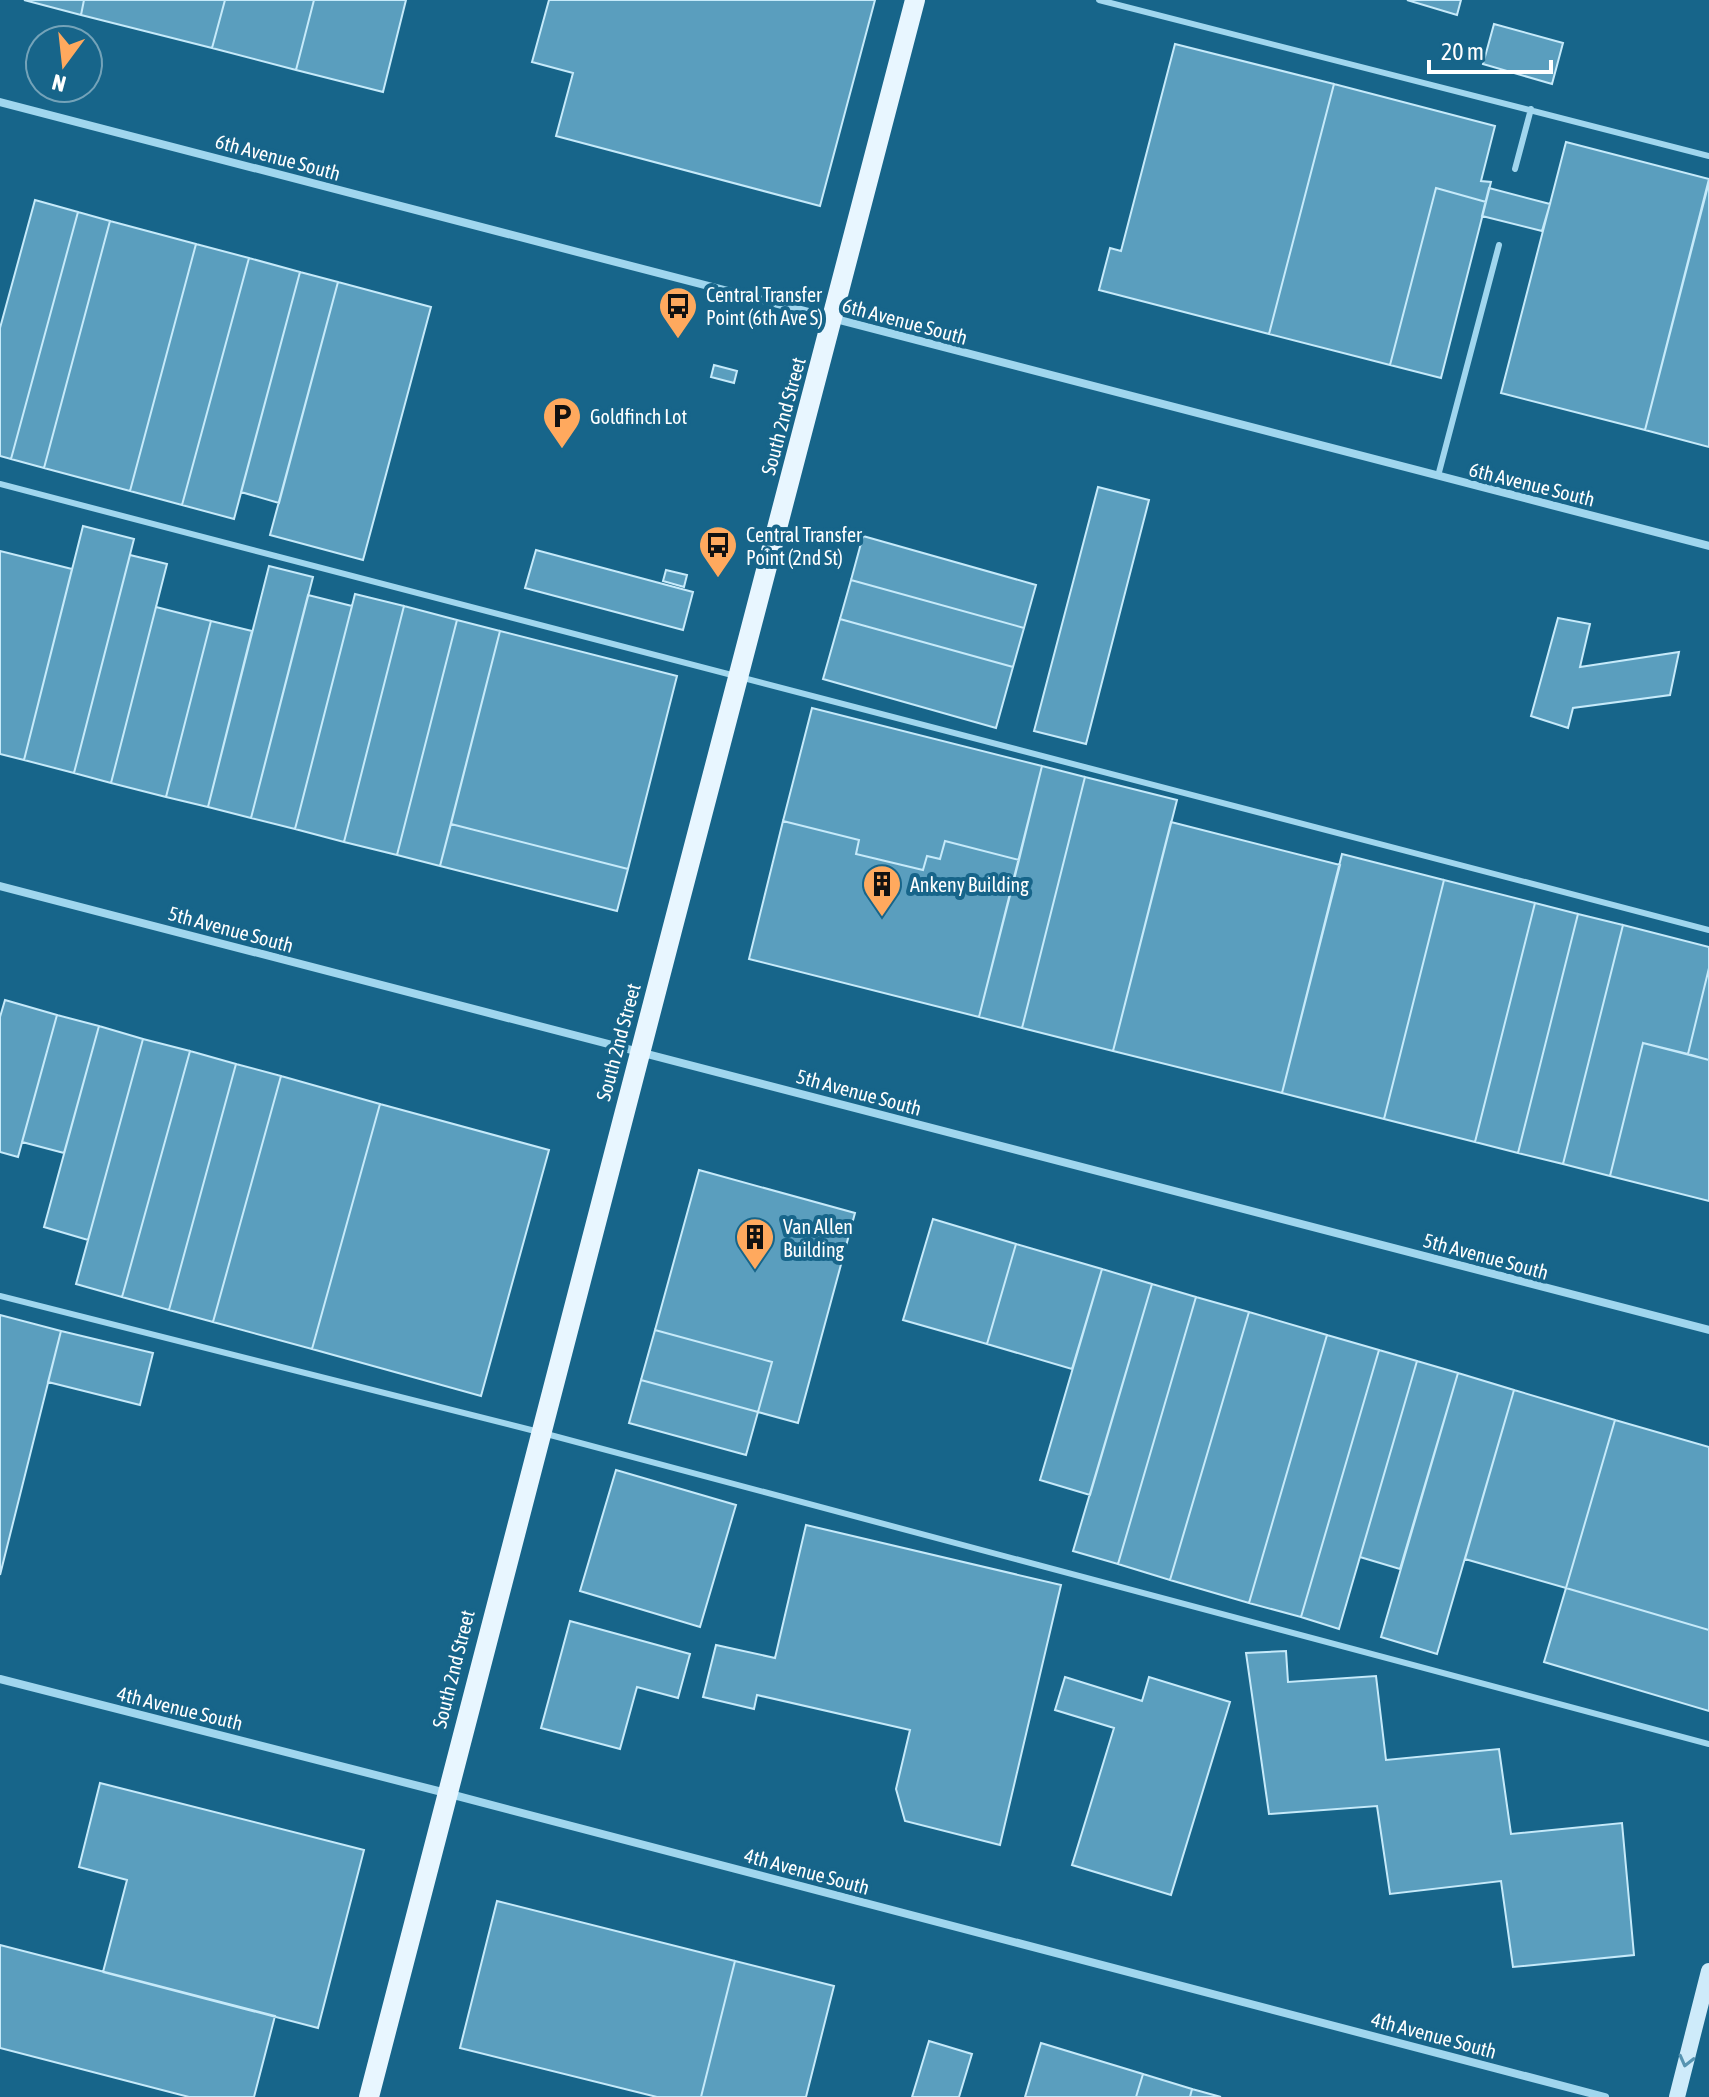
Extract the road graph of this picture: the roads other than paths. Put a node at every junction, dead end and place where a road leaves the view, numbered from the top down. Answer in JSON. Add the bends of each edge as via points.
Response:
{"nodes":[{"id":1,"x":915,"y":0,"type":"edge"},
{"id":2,"x":1099,"y":0,"type":"edge"},
{"id":3,"x":0,"y":102,"type":"edge"},
{"id":4,"x":1531,"y":109,"type":"junction"},
{"id":5,"x":1709,"y":156,"type":"edge"},
{"id":6,"x":1515,"y":169,"type":"dead end"},
{"id":7,"x":1499,"y":245,"type":"dead end"},
{"id":8,"x":833,"y":319,"type":"junction"},
{"id":9,"x":1438,"y":476,"type":"junction"},
{"id":10,"x":0,"y":484,"type":"edge"},
{"id":11,"x":1709,"y":546,"type":"edge"},
{"id":12,"x":740,"y":677,"type":"junction"},
{"id":13,"x":0,"y":886,"type":"edge"},
{"id":14,"x":1709,"y":930,"type":"edge"},
{"id":15,"x":641,"y":1052,"type":"junction"},
{"id":16,"x":0,"y":1296,"type":"edge"},
{"id":17,"x":1709,"y":1330,"type":"edge"},
{"id":18,"x":539,"y":1432,"type":"junction"},
{"id":19,"x":0,"y":1679,"type":"edge"},
{"id":20,"x":1709,"y":1744,"type":"edge"},
{"id":21,"x":446,"y":1793,"type":"junction"},
{"id":22,"x":1709,"y":1971,"type":"edge"},
{"id":23,"x":369,"y":2097,"type":"edge"},
{"id":24,"x":1605,"y":2097,"type":"edge"},
{"id":25,"x":1677,"y":2097,"type":"edge"}],
"edges":[{"from":1,"to":8,"type":"main road","name":"South 2nd Street"},
{"from":2,"to":4,"type":"lane"},
{"from":3,"to":8,"type":"street","name":"6th Avenue South"},
{"from":4,"to":5,"type":"lane"},
{"from":4,"to":6,"type":"lane"},
{"from":7,"to":9,"type":"lane"},
{"from":8,"to":9,"type":"street","name":"6th Avenue South"},
{"from":8,"to":12,"type":"main road","name":"South 2nd Street"},
{"from":9,"to":11,"type":"street","name":"6th Avenue South"},
{"from":10,"to":12,"type":"lane"},
{"from":12,"to":14,"type":"lane"},
{"from":12,"to":15,"type":"main road","name":"South 2nd Street"},
{"from":13,"to":15,"type":"street","name":"5th Avenue South"},
{"from":15,"to":17,"type":"street","name":"5th Avenue South"},
{"from":15,"to":18,"type":"main road","name":"South 2nd Street"},
{"from":16,"to":18,"type":"lane"},
{"from":18,"to":20,"type":"lane"},
{"from":18,"to":21,"type":"main road","name":"South 2nd Street"},
{"from":19,"to":21,"type":"street","name":"4th Avenue South"},
{"from":21,"to":23,"type":"main road","name":"South 2nd Street"},
{"from":21,"to":24,"type":"street","name":"4th Avenue South"},
{"from":22,"to":25,"type":"street","one_way":true}]}
